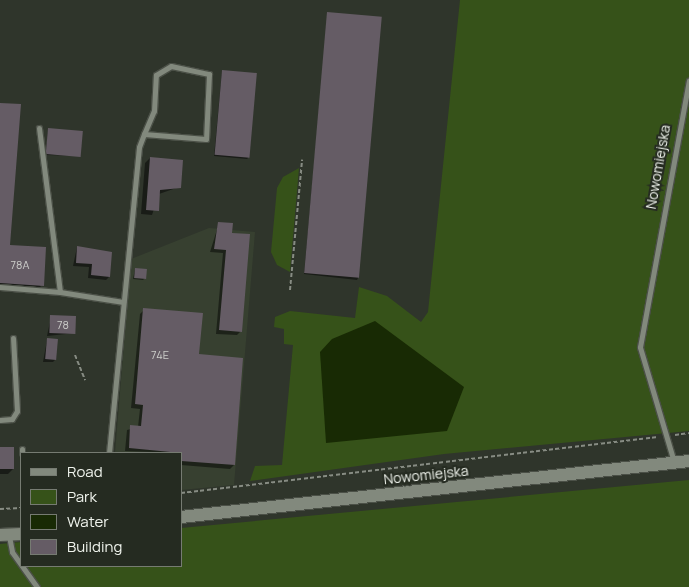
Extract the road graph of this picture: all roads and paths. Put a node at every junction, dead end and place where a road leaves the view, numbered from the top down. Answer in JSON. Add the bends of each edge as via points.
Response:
{"nodes":[{"id":1,"x":689,"y":80,"type":"edge"},
{"id":2,"x":39,"y":128,"type":"dead end"},
{"id":3,"x":144,"y":134,"type":"junction"},
{"id":4,"x":302,"y":160,"type":"dead end"},
{"id":5,"x":0,"y":287,"type":"edge"},
{"id":6,"x":290,"y":290,"type":"dead end"},
{"id":7,"x":60,"y":292,"type":"junction"},
{"id":8,"x":123,"y":302,"type":"junction"},
{"id":9,"x":13,"y":338,"type":"dead end"},
{"id":10,"x":75,"y":355,"type":"dead end"},
{"id":11,"x":85,"y":380,"type":"dead end"},
{"id":12,"x":0,"y":420,"type":"edge"},
{"id":13,"x":689,"y":433,"type":"edge"},
{"id":14,"x":667,"y":435,"type":"junction"},
{"id":15,"x":109,"y":452,"type":"edge"},
{"id":16,"x":689,"y":461,"type":"edge"},
{"id":17,"x":674,"y":462,"type":"junction"},
{"id":18,"x":182,"y":493,"type":"edge"},
{"id":19,"x":20,"y":508,"type":"edge"},
{"id":20,"x":0,"y":509,"type":"edge"},
{"id":21,"x":182,"y":517,"type":"edge"},
{"id":22,"x":10,"y":534,"type":"edge"},
{"id":23,"x":20,"y":564,"type":"edge"},
{"id":24,"x":22,"y":567,"type":"edge"},
{"id":25,"x":36,"y":587,"type":"edge"}],
"edges":[{"from":1,"to":14,"type":"lane","name":"Nowomiejska","via":[[640,348],[645,377]]},
{"from":2,"to":7,"type":"lane"},
{"from":3,"to":3,"type":"lane","via":[[154,111],[156,76],[163,68],[209,74],[206,139]]},
{"from":3,"to":8,"type":"lane","via":[[139,147]]},
{"from":4,"to":6,"type":"path"},
{"from":5,"to":7,"type":"lane"},
{"from":7,"to":8,"type":"lane"},
{"from":8,"to":15,"type":"lane"},
{"from":9,"to":12,"type":"lane","via":[[18,411],[12,419]]},
{"from":10,"to":11,"type":"path"},
{"from":13,"to":14,"type":"path"},
{"from":14,"to":17,"type":"lane","name":"Nowomiejska"},
{"from":14,"to":18,"type":"path"},
{"from":16,"to":17,"type":"street","name":"Nowomiejska"},
{"from":17,"to":21,"type":"street","name":"Nowomiejska"},
{"from":19,"to":20,"type":"path"},
{"from":22,"to":23,"type":"lane","via":[[12,552]]},
{"from":24,"to":25,"type":"lane"}]}
